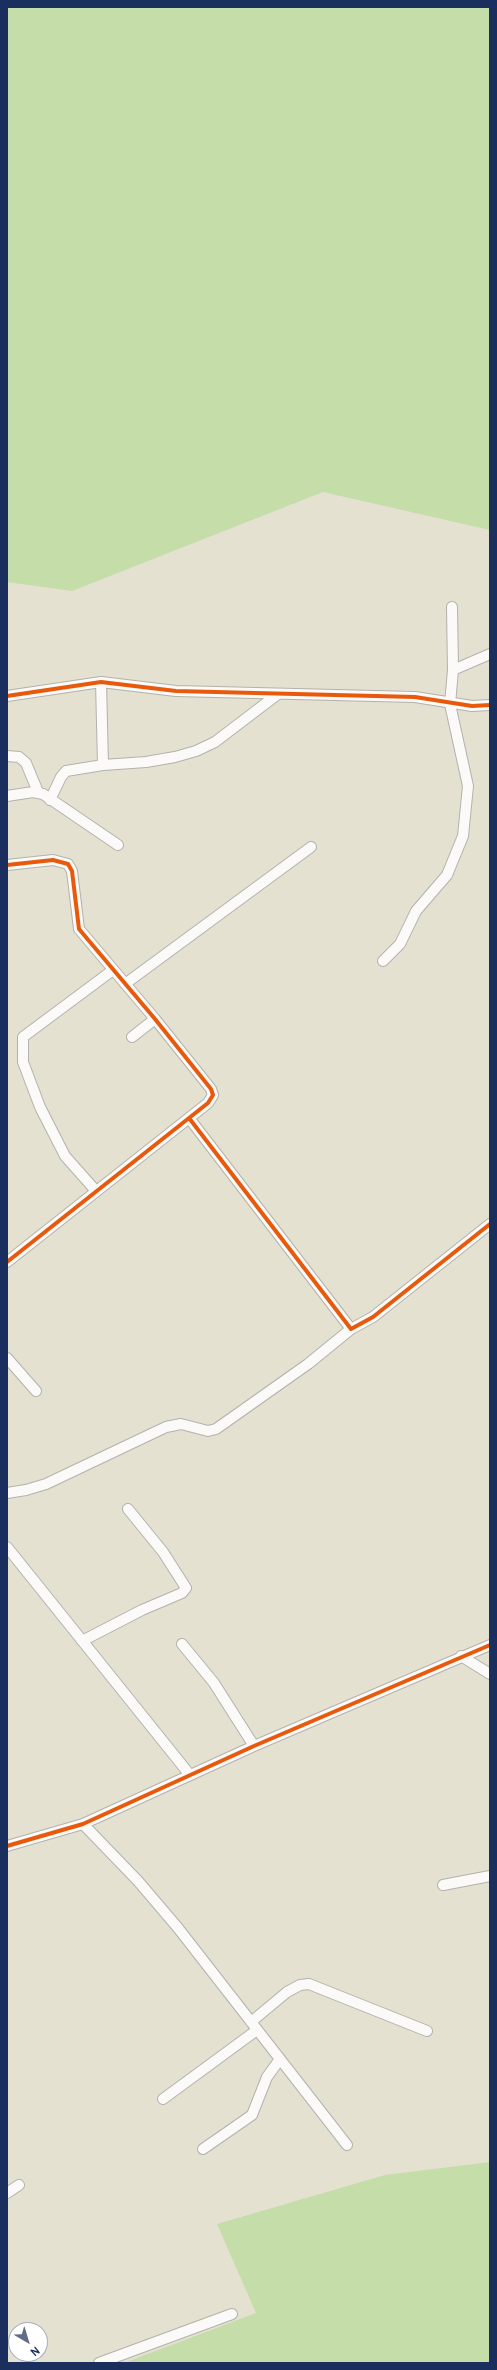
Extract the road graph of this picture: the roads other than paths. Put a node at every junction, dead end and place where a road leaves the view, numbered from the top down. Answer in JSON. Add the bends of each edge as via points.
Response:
{"nodes":[{"id":1,"x":452,"y":607,"type":"dead end"},
{"id":2,"x":490,"y":654,"type":"edge"},
{"id":3,"x":453,"y":670,"type":"junction"},
{"id":4,"x":101,"y":682,"type":"junction"},
{"id":5,"x":278,"y":694,"type":"junction"},
{"id":6,"x":7,"y":696,"type":"edge"},
{"id":7,"x":450,"y":704,"type":"junction"},
{"id":8,"x":490,"y":705,"type":"edge"},
{"id":9,"x":7,"y":756,"type":"edge"},
{"id":10,"x":102,"y":765,"type":"junction"},
{"id":11,"x":38,"y":792,"type":"junction"},
{"id":12,"x":7,"y":796,"type":"edge"},
{"id":13,"x":50,"y":800,"type":"junction"},
{"id":14,"x":118,"y":845,"type":"dead end"},
{"id":15,"x":310,"y":848,"type":"dead end"},
{"id":16,"x":7,"y":865,"type":"edge"},
{"id":17,"x":383,"y":961,"type":"dead end"},
{"id":18,"x":113,"y":970,"type":"junction"},
{"id":19,"x":125,"y":984,"type":"junction"},
{"id":20,"x":155,"y":1019,"type":"junction"},
{"id":21,"x":132,"y":1037,"type":"dead end"},
{"id":22,"x":188,"y":1118,"type":"junction"},
{"id":23,"x":96,"y":1191,"type":"junction"},
{"id":24,"x":490,"y":1224,"type":"edge"},
{"id":25,"x":7,"y":1262,"type":"edge"},
{"id":26,"x":351,"y":1329,"type":"junction"},
{"id":27,"x":7,"y":1358,"type":"edge"},
{"id":28,"x":36,"y":1391,"type":"dead end"},
{"id":29,"x":7,"y":1493,"type":"edge"},
{"id":30,"x":128,"y":1509,"type":"dead end"},
{"id":31,"x":7,"y":1547,"type":"edge"},
{"id":32,"x":82,"y":1641,"type":"junction"},
{"id":33,"x":182,"y":1644,"type":"dead end"},
{"id":34,"x":490,"y":1645,"type":"edge"},
{"id":35,"x":461,"y":1656,"type":"junction"},
{"id":36,"x":490,"y":1674,"type":"edge"},
{"id":37,"x":254,"y":1746,"type":"junction"},
{"id":38,"x":190,"y":1775,"type":"junction"},
{"id":39,"x":83,"y":1824,"type":"junction"},
{"id":40,"x":7,"y":1846,"type":"edge"},
{"id":41,"x":490,"y":1876,"type":"edge"},
{"id":42,"x":443,"y":1885,"type":"dead end"},
{"id":43,"x":254,"y":2026,"type":"junction"},
{"id":44,"x":427,"y":2031,"type":"dead end"},
{"id":45,"x":280,"y":2059,"type":"junction"},
{"id":46,"x":163,"y":2099,"type":"dead end"},
{"id":47,"x":347,"y":2145,"type":"dead end"},
{"id":48,"x":203,"y":2149,"type":"dead end"},
{"id":49,"x":19,"y":2185,"type":"dead end"},
{"id":50,"x":7,"y":2193,"type":"edge"},
{"id":51,"x":232,"y":2314,"type":"dead end"},
{"id":52,"x":99,"y":2363,"type":"edge"}],
"edges":[{"from":1,"to":3,"type":"street"},
{"from":2,"to":3,"type":"street"},
{"from":3,"to":7,"type":"street"},
{"from":4,"to":5,"type":"street","via":[[170,690]]},
{"from":4,"to":6,"type":"street"},
{"from":4,"to":10,"type":"street"},
{"from":5,"to":7,"type":"street","via":[[416,697]]},
{"from":5,"to":10,"type":"street","via":[[215,742],[196,751],[146,762]]},
{"from":7,"to":8,"type":"street"},
{"from":7,"to":17,"type":"street","via":[[468,786],[463,836],[447,875],[416,911],[400,944]]},
{"from":9,"to":11,"type":"street","via":[[19,757],[26,763]]},
{"from":10,"to":13,"type":"street","via":[[73,769],[64,773]]},
{"from":11,"to":12,"type":"street"},
{"from":11,"to":13,"type":"street"},
{"from":13,"to":14,"type":"street"},
{"from":15,"to":19,"type":"street"},
{"from":16,"to":18,"type":"street","via":[[53,860],[68,864],[72,871],[79,929]]},
{"from":18,"to":19,"type":"street"},
{"from":18,"to":23,"type":"street","via":[[23,1037],[23,1062],[40,1107],[65,1156]]},
{"from":19,"to":20,"type":"street"},
{"from":20,"to":21,"type":"street"},
{"from":20,"to":22,"type":"street","via":[[211,1089],[213,1095],[208,1103]]},
{"from":22,"to":23,"type":"street"},
{"from":22,"to":26,"type":"street"},
{"from":23,"to":25,"type":"street"},
{"from":24,"to":26,"type":"street","via":[[373,1317]]},
{"from":26,"to":29,"type":"street","via":[[308,1364],[216,1430],[208,1431],[181,1424],[166,1427],[46,1484]]},
{"from":27,"to":28,"type":"street"},
{"from":30,"to":32,"type":"street","via":[[163,1552],[186,1588],[182,1593]]},
{"from":31,"to":32,"type":"street"},
{"from":32,"to":38,"type":"street"},
{"from":33,"to":37,"type":"street","via":[[214,1684]]},
{"from":34,"to":35,"type":"street"},
{"from":35,"to":36,"type":"street"},
{"from":35,"to":37,"type":"street"},
{"from":37,"to":38,"type":"street"},
{"from":38,"to":39,"type":"street"},
{"from":39,"to":40,"type":"street"},
{"from":39,"to":43,"type":"street","via":[[138,1881],[178,1928]]},
{"from":41,"to":42,"type":"street"},
{"from":43,"to":44,"type":"street","via":[[287,1992],[300,1985],[309,1984]]},
{"from":43,"to":45,"type":"street"},
{"from":43,"to":46,"type":"street"},
{"from":45,"to":47,"type":"street"},
{"from":45,"to":48,"type":"street","via":[[267,2076],[252,2115]]},
{"from":49,"to":50,"type":"street"},
{"from":51,"to":52,"type":"street"}]}
